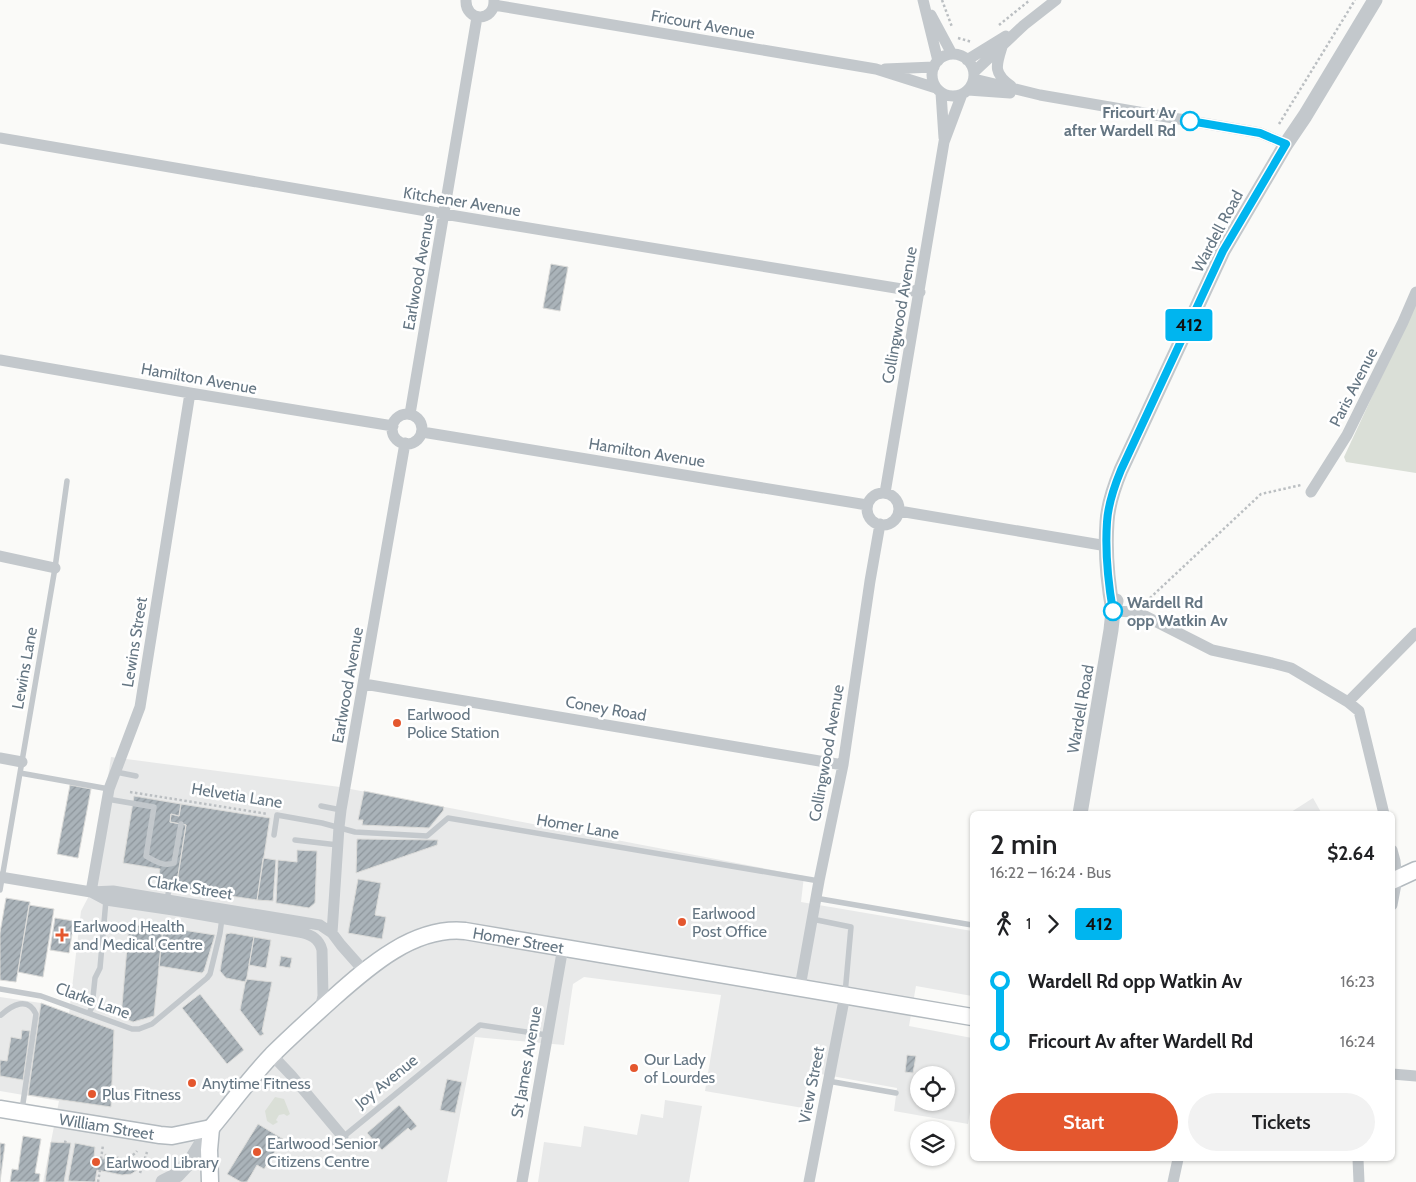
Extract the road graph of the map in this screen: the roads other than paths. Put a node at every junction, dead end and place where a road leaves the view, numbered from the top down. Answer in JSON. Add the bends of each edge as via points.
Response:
{"nodes":[{"id":1,"x":466,"y":0,"type":"edge"},
{"id":2,"x":923,"y":0,"type":"edge"},
{"id":3,"x":1056,"y":0,"type":"edge"},
{"id":4,"x":1375,"y":0,"type":"edge"},
{"id":5,"x":494,"y":2,"type":"edge"},
{"id":6,"x":478,"y":17,"type":"junction"},
{"id":7,"x":1024,"y":25,"type":"junction"},
{"id":8,"x":1003,"y":45,"type":"junction"},
{"id":9,"x":952,"y":54,"type":"junction"},
{"id":10,"x":967,"y":60,"type":"junction"},
{"id":11,"x":936,"y":64,"type":"junction"},
{"id":12,"x":876,"y":69,"type":"junction"},
{"id":13,"x":974,"y":76,"type":"junction"},
{"id":14,"x":1014,"y":88,"type":"junction"},
{"id":15,"x":939,"y":91,"type":"junction"},
{"id":16,"x":965,"y":92,"type":"junction"},
{"id":17,"x":1040,"y":95,"type":"junction"},
{"id":18,"x":0,"y":138,"type":"edge"},
{"id":19,"x":944,"y":142,"type":"junction"},
{"id":20,"x":1286,"y":144,"type":"junction"},
{"id":21,"x":444,"y":214,"type":"junction"},
{"id":22,"x":920,"y":292,"type":"junction"},
{"id":23,"x":1416,"y":292,"type":"edge"},
{"id":24,"x":0,"y":360,"type":"edge"},
{"id":25,"x":190,"y":393,"type":"junction"},
{"id":26,"x":410,"y":414,"type":"junction"},
{"id":27,"x":393,"y":426,"type":"junction"},
{"id":28,"x":422,"y":432,"type":"junction"},
{"id":29,"x":405,"y":443,"type":"junction"},
{"id":30,"x":67,"y":481,"type":"dead end"},
{"id":31,"x":1113,"y":491,"type":"junction"},
{"id":32,"x":1311,"y":492,"type":"dead end"},
{"id":33,"x":885,"y":493,"type":"junction"},
{"id":34,"x":867,"y":505,"type":"junction"},
{"id":35,"x":899,"y":510,"type":"junction"},
{"id":36,"x":880,"y":524,"type":"junction"},
{"id":37,"x":1107,"y":546,"type":"junction"},
{"id":38,"x":0,"y":556,"type":"edge"},
{"id":39,"x":55,"y":568,"type":"junction"},
{"id":40,"x":1113,"y":611,"type":"junction"},
{"id":41,"x":1416,"y":633,"type":"edge"},
{"id":42,"x":364,"y":684,"type":"junction"},
{"id":43,"x":1348,"y":702,"type":"junction"},
{"id":44,"x":0,"y":758,"type":"edge"},
{"id":45,"x":843,"y":765,"type":"junction"},
{"id":46,"x":21,"y":768,"type":"junction"},
{"id":47,"x":116,"y":772,"type":"junction"},
{"id":48,"x":136,"y":776,"type":"dead end"},
{"id":49,"x":108,"y":794,"type":"junction"},
{"id":50,"x":321,"y":806,"type":"dead end"},
{"id":51,"x":341,"y":810,"type":"junction"},
{"id":52,"x":1081,"y":811,"type":"edge"},
{"id":53,"x":1383,"y":811,"type":"edge"},
{"id":54,"x":181,"y":824,"type":"dead end"},
{"id":55,"x":339,"y":827,"type":"junction"},
{"id":56,"x":274,"y":835,"type":"dead end"},
{"id":57,"x":295,"y":840,"type":"dead end"},
{"id":58,"x":338,"y":845,"type":"junction"},
{"id":59,"x":1395,"y":861,"type":"edge"},
{"id":60,"x":1416,"y":870,"type":"edge"},
{"id":61,"x":1,"y":877,"type":"edge"},
{"id":62,"x":1395,"y":880,"type":"edge"},
{"id":63,"x":818,"y":881,"type":"junction"},
{"id":64,"x":169,"y":887,"type":"dead end"},
{"id":65,"x":0,"y":890,"type":"edge"},
{"id":66,"x":91,"y":892,"type":"junction"},
{"id":67,"x":105,"y":895,"type":"junction"},
{"id":68,"x":815,"y":898,"type":"junction"},
{"id":69,"x":166,"y":904,"type":"junction"},
{"id":70,"x":222,"y":913,"type":"junction"},
{"id":71,"x":812,"y":919,"type":"junction"},
{"id":72,"x":282,"y":923,"type":"junction"},
{"id":73,"x":970,"y":925,"type":"edge"},
{"id":74,"x":332,"y":933,"type":"junction"},
{"id":75,"x":563,"y":947,"type":"junction"},
{"id":76,"x":364,"y":971,"type":"junction"},
{"id":77,"x":800,"y":987,"type":"junction"},
{"id":78,"x":0,"y":989,"type":"edge"},
{"id":79,"x":845,"y":995,"type":"junction"},
{"id":80,"x":320,"y":1010,"type":"junction"},
{"id":81,"x":89,"y":1013,"type":"junction"},
{"id":82,"x":1,"y":1015,"type":"edge"},
{"id":83,"x":970,"y":1017,"type":"edge"},
{"id":84,"x":0,"y":1022,"type":"edge"},
{"id":85,"x":548,"y":1035,"type":"junction"},
{"id":86,"x":272,"y":1055,"type":"junction"},
{"id":87,"x":1395,"y":1074,"type":"edge"},
{"id":88,"x":1416,"y":1076,"type":"edge"},
{"id":89,"x":828,"y":1081,"type":"junction"},
{"id":90,"x":896,"y":1093,"type":"dead end"},
{"id":91,"x":0,"y":1109,"type":"edge"},
{"id":92,"x":22,"y":1113,"type":"junction"},
{"id":93,"x":211,"y":1128,"type":"junction"},
{"id":94,"x":343,"y":1137,"type":"junction"},
{"id":95,"x":321,"y":1148,"type":"dead end"},
{"id":96,"x":1178,"y":1161,"type":"edge"},
{"id":97,"x":1358,"y":1161,"type":"edge"},
{"id":98,"x":163,"y":1182,"type":"edge"},
{"id":99,"x":210,"y":1182,"type":"edge"},
{"id":100,"x":522,"y":1182,"type":"edge"},
{"id":101,"x":809,"y":1182,"type":"edge"},
{"id":102,"x":1173,"y":1182,"type":"edge"},
{"id":103,"x":1359,"y":1182,"type":"edge"}],
"edges":[{"from":1,"to":6,"type":"street","via":[[468,11]]},
{"from":2,"to":9,"type":"street"},
{"from":2,"to":11,"type":"street"},
{"from":3,"to":7,"type":"street"},
{"from":4,"to":20,"type":"street","name":"Wardell Road"},
{"from":5,"to":6,"type":"street","via":[[488,14]]},
{"from":5,"to":12,"type":"street","name":"Fricourt Avenue"},
{"from":6,"to":21,"type":"street","name":"Earlwood Avenue"},
{"from":7,"to":8,"type":"street"},
{"from":7,"to":10,"type":"street"},
{"from":8,"to":13,"type":"street"},
{"from":8,"to":14,"type":"street","via":[[997,71]]},
{"from":9,"to":10,"type":"street"},
{"from":9,"to":11,"type":"street","via":[[944,56]]},
{"from":10,"to":13,"type":"street"},
{"from":11,"to":12,"type":"street","name":"Fricourt Avenue"},
{"from":11,"to":15,"type":"street","via":[[932,78]]},
{"from":12,"to":15,"type":"street","name":"Fricourt Avenue"},
{"from":13,"to":14,"type":"street"},
{"from":13,"to":16,"type":"street","via":[[972,85]]},
{"from":14,"to":17,"type":"street"},
{"from":15,"to":16,"type":"street","via":[[948,96]]},
{"from":15,"to":19,"type":"street","name":"Collingwood Avenue"},
{"from":16,"to":17,"type":"street"},
{"from":16,"to":19,"type":"street","name":"Collingwood Avenue"},
{"from":17,"to":20,"type":"street","via":[[1260,133]]},
{"from":18,"to":21,"type":"street","name":"Kitchener Avenue"},
{"from":19,"to":22,"type":"street","name":"Collingwood Avenue"},
{"from":20,"to":31,"type":"street","name":"Wardell Road","via":[[1223,251]]},
{"from":21,"to":22,"type":"street","name":"Kitchener Avenue"},
{"from":21,"to":26,"type":"street","name":"Earlwood Avenue"},
{"from":22,"to":33,"type":"street","name":"Collingwood Avenue"},
{"from":23,"to":32,"type":"street","name":"Paris Avenue","via":[[1347,435]]},
{"from":24,"to":25,"type":"street","name":"Hamilton Avenue"},
{"from":25,"to":27,"type":"street","name":"Hamilton Avenue"},
{"from":25,"to":47,"type":"street","name":"Lewins Street","via":[[140,708]]},
{"from":26,"to":27,"type":"street","via":[[401,415]]},
{"from":26,"to":28,"type":"street","via":[[421,422]]},
{"from":27,"to":29,"type":"street","via":[[397,439]]},
{"from":28,"to":29,"type":"street","via":[[418,439]]},
{"from":28,"to":34,"type":"street","name":"Hamilton Avenue"},
{"from":29,"to":42,"type":"street","name":"Earlwood Avenue"},
{"from":30,"to":39,"type":"lane","name":"Lewins Lane"},
{"from":31,"to":37,"type":"street","name":"Wardell Road","via":[[1107,521]]},
{"from":31,"to":40,"type":"street","name":"Wardell Road","via":[[1119,594]]},
{"from":33,"to":34,"type":"street","via":[[876,494]]},
{"from":33,"to":35,"type":"street","via":[[897,501]]},
{"from":34,"to":36,"type":"street","via":[[871,519]]},
{"from":35,"to":36,"type":"street","via":[[890,523]]},
{"from":35,"to":37,"type":"street"},
{"from":36,"to":45,"type":"street","name":"Collingwood Avenue"},
{"from":37,"to":40,"type":"street","name":"Wardell Road"},
{"from":38,"to":39,"type":"street"},
{"from":39,"to":46,"type":"lane","name":"Lewins Lane"},
{"from":40,"to":43,"type":"street","via":[[1135,612],[1212,650],[1291,668]]},
{"from":40,"to":52,"type":"street","name":"Wardell Road"},
{"from":41,"to":43,"type":"street"},
{"from":42,"to":45,"type":"street","name":"Coney Road"},
{"from":42,"to":51,"type":"street","name":"Earlwood Avenue"},
{"from":43,"to":53,"type":"street","via":[[1358,711]]},
{"from":44,"to":46,"type":"street"},
{"from":45,"to":63,"type":"street","name":"Collingwood Avenue"},
{"from":46,"to":49,"type":"lane"},
{"from":46,"to":61,"type":"lane","name":"Lewins Lane"},
{"from":47,"to":48,"type":"lane"},
{"from":47,"to":49,"type":"street","name":"Lewins Street"},
{"from":49,"to":54,"type":"lane","via":[[154,807],[146,856],[157,862],[168,865],[174,862]]},
{"from":49,"to":66,"type":"street","name":"Lewins Street"},
{"from":50,"to":51,"type":"lane"},
{"from":51,"to":55,"type":"street","name":"Earlwood Avenue"},
{"from":55,"to":56,"type":"lane","name":"Helvetia Lane","via":[[277,815]]},
{"from":55,"to":58,"type":"street","name":"Earlwood Avenue"},
{"from":55,"to":63,"type":"lane","name":"Homer Lane","via":[[355,832],[427,836],[448,818]]},
{"from":57,"to":58,"type":"lane"},
{"from":58,"to":74,"type":"street","name":"Earlwood Avenue"},
{"from":59,"to":62,"type":"street"},
{"from":60,"to":62,"type":"main road"},
{"from":61,"to":65,"type":"lane","name":"Lewins Lane"},
{"from":61,"to":66,"type":"street","name":"Clarke Street"},
{"from":63,"to":68,"type":"street","name":"Collingwood Avenue"},
{"from":64,"to":69,"type":"lane"},
{"from":66,"to":67,"type":"street","name":"Clarke Street"},
{"from":67,"to":69,"type":"street","name":"Clarke Street"},
{"from":67,"to":81,"type":"lane","via":[[100,968]]},
{"from":68,"to":71,"type":"street","name":"Collingwood Avenue"},
{"from":68,"to":73,"type":"lane"},
{"from":69,"to":70,"type":"street","name":"Clarke Street"},
{"from":70,"to":72,"type":"street","name":"Clarke Street"},
{"from":70,"to":81,"type":"lane","name":"Clarke Lane","via":[[210,974],[152,1024],[132,1030]]},
{"from":71,"to":77,"type":"street","name":"Collingwood Avenue"},
{"from":71,"to":79,"type":"lane","via":[[851,927]]},
{"from":72,"to":74,"type":"street","name":"Clarke Street","via":[[320,925]]},
{"from":72,"to":80,"type":"street","name":"Clarke Street","via":[[312,935],[321,945],[323,996]]},
{"from":74,"to":76,"type":"street","name":"Clarke Street"},
{"from":75,"to":76,"type":"main road","name":"Homer Street","via":[[465,931],[441,931],[403,946]]},
{"from":75,"to":77,"type":"main road","name":"Homer Street"},
{"from":75,"to":85,"type":"street","name":"St James Avenue"},
{"from":76,"to":80,"type":"main road","name":"Homer Street"},
{"from":77,"to":79,"type":"main road","name":"Homer Street"},
{"from":78,"to":81,"type":"lane","name":"Clarke Lane","via":[[41,996]]},
{"from":79,"to":83,"type":"main road","name":"Homer Street"},
{"from":79,"to":89,"type":"street","name":"View Street"},
{"from":80,"to":86,"type":"main road","name":"Homer Street"},
{"from":82,"to":84,"type":"lane"},
{"from":82,"to":92,"type":"lane","via":[[22,1004],[29,1005],[36,1014]]},
{"from":85,"to":94,"type":"lane","name":"Joy Avenue","via":[[480,1025]]},
{"from":85,"to":100,"type":"street","name":"St James Avenue"},
{"from":86,"to":93,"type":"main road","name":"Homer Street"},
{"from":86,"to":94,"type":"street"},
{"from":87,"to":88,"type":"street"},
{"from":89,"to":90,"type":"lane"},
{"from":89,"to":101,"type":"street","name":"View Street"},
{"from":91,"to":92,"type":"main road","name":"William Street"},
{"from":92,"to":93,"type":"main road","name":"William Street","via":[[160,1135]]},
{"from":93,"to":98,"type":"street","name":"Homer Street","via":[[192,1159],[177,1175]]},
{"from":93,"to":99,"type":"main road"},
{"from":94,"to":95,"type":"lane","name":"Joy Avenue"},
{"from":96,"to":102,"type":"street"},
{"from":97,"to":103,"type":"street"}]}
